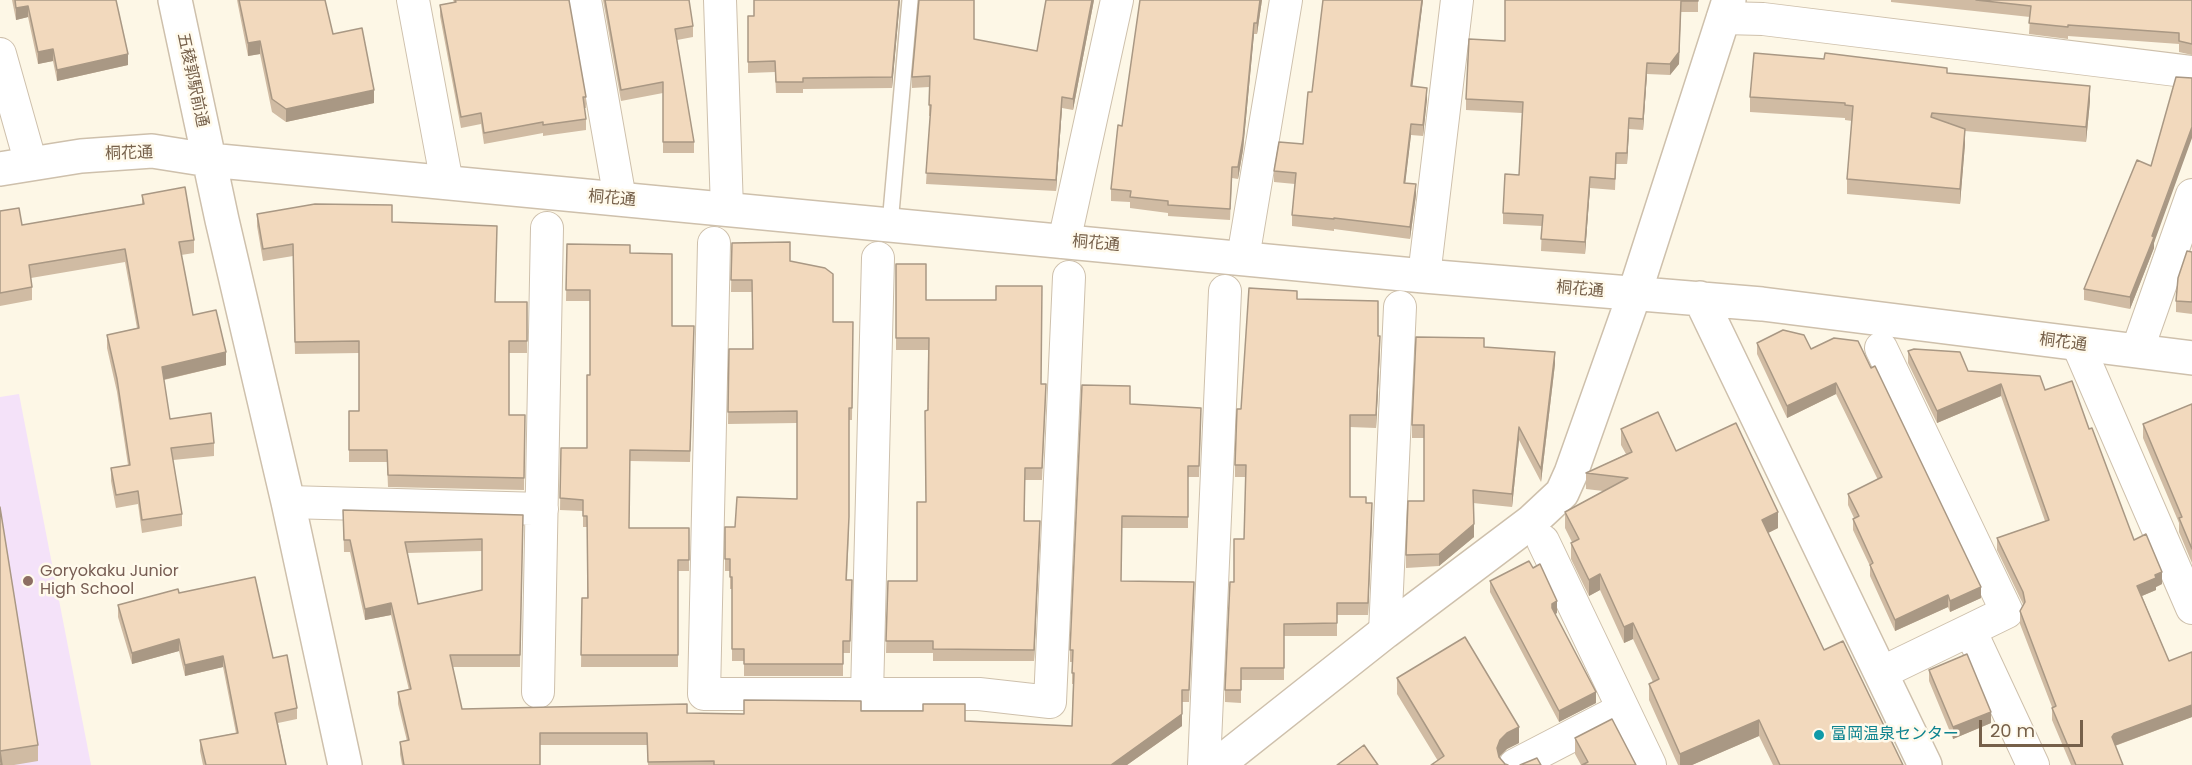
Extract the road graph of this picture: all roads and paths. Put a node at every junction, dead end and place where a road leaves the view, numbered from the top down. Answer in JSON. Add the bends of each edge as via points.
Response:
{"nodes":[{"id":1,"x":175,"y":0,"type":"edge"},
{"id":2,"x":413,"y":0,"type":"edge"},
{"id":3,"x":585,"y":0,"type":"edge"},
{"id":4,"x":720,"y":0,"type":"edge"},
{"id":5,"x":910,"y":0,"type":"edge"},
{"id":6,"x":1117,"y":0,"type":"edge"},
{"id":7,"x":1286,"y":0,"type":"edge"},
{"id":8,"x":1456,"y":0,"type":"edge"},
{"id":9,"x":1726,"y":9,"type":"edge"},
{"id":10,"x":0,"y":54,"type":"edge"},
{"id":11,"x":2192,"y":72,"type":"edge"},
{"id":12,"x":209,"y":160,"type":"junction"},
{"id":13,"x":15,"y":167,"type":"edge"},
{"id":14,"x":447,"y":183,"type":"junction"},
{"id":15,"x":2192,"y":195,"type":"edge"},
{"id":16,"x":620,"y":199,"type":"junction"},
{"id":17,"x":727,"y":209,"type":"junction"},
{"id":18,"x":890,"y":224,"type":"junction"},
{"id":19,"x":547,"y":228,"type":"dead end"},
{"id":20,"x":1064,"y":242,"type":"junction"},
{"id":21,"x":714,"y":243,"type":"dead end"},
{"id":22,"x":878,"y":258,"type":"dead end"},
{"id":23,"x":1244,"y":258,"type":"junction"},
{"id":24,"x":1424,"y":276,"type":"junction"},
{"id":25,"x":1069,"y":277,"type":"dead end"},
{"id":26,"x":1225,"y":291,"type":"dead end"},
{"id":27,"x":1634,"y":295,"type":"junction"},
{"id":28,"x":1700,"y":298,"type":"junction"},
{"id":29,"x":1400,"y":307,"type":"dead end"},
{"id":30,"x":2078,"y":345,"type":"junction"},
{"id":31,"x":1881,"y":348,"type":"dead end"},
{"id":32,"x":2137,"y":351,"type":"junction"},
{"id":33,"x":2192,"y":358,"type":"edge"},
{"id":34,"x":288,"y":502,"type":"junction"},
{"id":35,"x":542,"y":509,"type":"junction"},
{"id":36,"x":1543,"y":541,"type":"dead end"},
{"id":37,"x":2192,"y":608,"type":"edge"},
{"id":38,"x":1970,"y":630,"type":"junction"},
{"id":39,"x":1385,"y":632,"type":"junction"},
{"id":40,"x":1881,"y":674,"type":"junction"},
{"id":41,"x":538,"y":692,"type":"dead end"},
{"id":42,"x":867,"y":694,"type":"junction"},
{"id":43,"x":1623,"y":709,"type":"junction"},
{"id":44,"x":345,"y":765,"type":"edge"},
{"id":45,"x":1204,"y":765,"type":"edge"},
{"id":46,"x":1217,"y":765,"type":"edge"},
{"id":47,"x":1515,"y":765,"type":"edge"},
{"id":48,"x":1650,"y":765,"type":"edge"},
{"id":49,"x":1925,"y":765,"type":"edge"},
{"id":50,"x":2033,"y":765,"type":"edge"}],
"edges":[{"from":1,"to":12,"type":"street","name":"五稜郭駅前通"},
{"from":2,"to":14,"type":"street"},
{"from":3,"to":16,"type":"street"},
{"from":4,"to":17,"type":"street"},
{"from":5,"to":18,"type":"lane"},
{"from":6,"to":20,"type":"street"},
{"from":7,"to":23,"type":"street"},
{"from":8,"to":24,"type":"street"},
{"from":9,"to":11,"type":"street","via":[[1775,20]]},
{"from":9,"to":27,"type":"street"},
{"from":10,"to":13,"type":"street"},
{"from":12,"to":13,"type":"street","name":"桐花通","via":[[152,151],[81,156]]},
{"from":12,"to":14,"type":"street","name":"桐花通"},
{"from":12,"to":34,"type":"street","name":"五稜郭駅前通"},
{"from":14,"to":16,"type":"street","name":"桐花通"},
{"from":15,"to":32,"type":"street"},
{"from":16,"to":17,"type":"street","name":"桐花通"},
{"from":17,"to":18,"type":"street","name":"桐花通"},
{"from":18,"to":20,"type":"street","name":"桐花通"},
{"from":19,"to":35,"type":"street"},
{"from":20,"to":23,"type":"street","name":"桐花通"},
{"from":21,"to":42,"type":"street","via":[[704,694]]},
{"from":22,"to":42,"type":"street"},
{"from":23,"to":24,"type":"street","name":"桐花通"},
{"from":24,"to":27,"type":"street","name":"桐花通"},
{"from":25,"to":42,"type":"street","via":[[1050,702],[979,694]]},
{"from":26,"to":45,"type":"street"},
{"from":27,"to":28,"type":"street","name":"桐花通"},
{"from":27,"to":39,"type":"street","via":[[1562,493],[1531,522]]},
{"from":28,"to":30,"type":"street","name":"桐花通"},
{"from":28,"to":40,"type":"street"},
{"from":29,"to":39,"type":"street"},
{"from":30,"to":32,"type":"street","name":"桐花通"},
{"from":30,"to":37,"type":"street"},
{"from":31,"to":38,"type":"street","via":[[2007,612]]},
{"from":32,"to":33,"type":"street","name":"桐花通"},
{"from":34,"to":35,"type":"street"},
{"from":34,"to":44,"type":"street","name":"五稜郭駅前通"},
{"from":35,"to":41,"type":"street"},
{"from":36,"to":43,"type":"street"},
{"from":38,"to":40,"type":"street"},
{"from":38,"to":50,"type":"street"},
{"from":39,"to":46,"type":"street"},
{"from":40,"to":49,"type":"street"},
{"from":43,"to":47,"type":"street"},
{"from":43,"to":48,"type":"street"}]}
